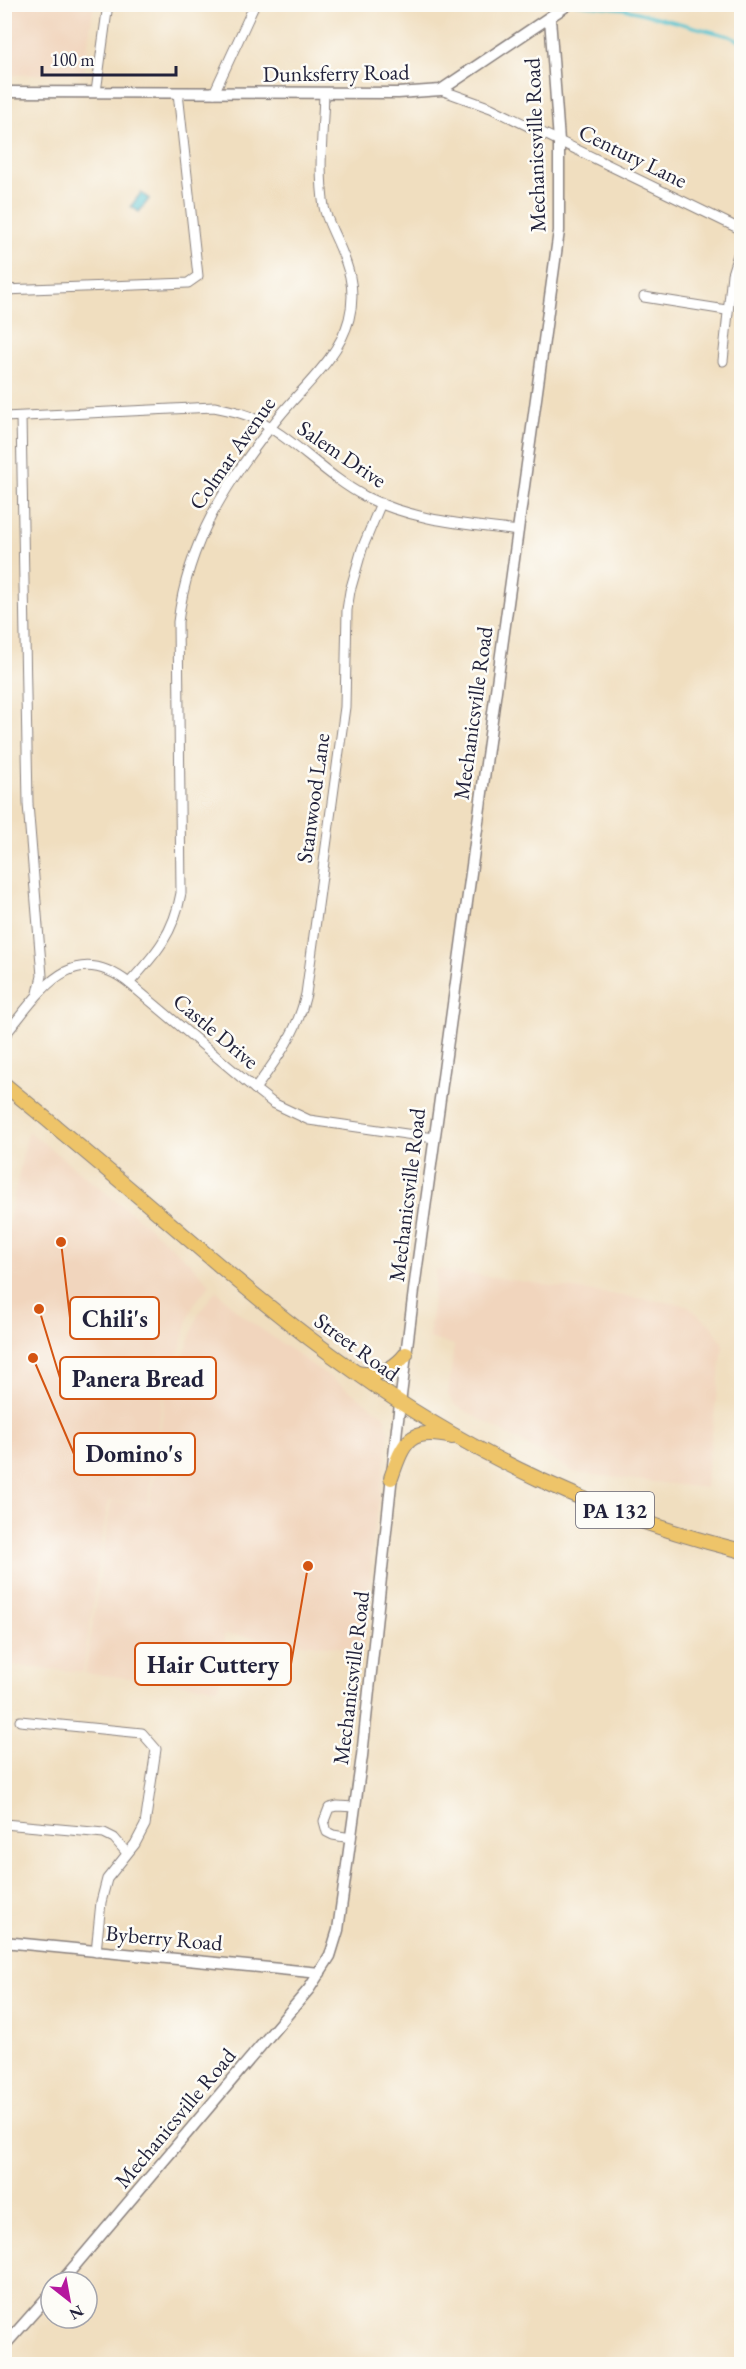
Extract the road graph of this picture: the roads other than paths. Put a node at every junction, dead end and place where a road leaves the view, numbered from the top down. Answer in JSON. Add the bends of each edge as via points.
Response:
{"nodes":[{"id":1,"x":108,"y":4,"type":"edge"},
{"id":2,"x":255,"y":4,"type":"edge"},
{"id":3,"x":564,"y":8,"type":"edge"},
{"id":4,"x":550,"y":18,"type":"junction"},
{"id":5,"x":441,"y":90,"type":"junction"},
{"id":6,"x":4,"y":92,"type":"edge"},
{"id":7,"x":96,"y":92,"type":"junction"},
{"id":8,"x":178,"y":93,"type":"junction"},
{"id":9,"x":214,"y":93,"type":"junction"},
{"id":10,"x":324,"y":93,"type":"junction"},
{"id":11,"x":559,"y":141,"type":"junction"},
{"id":12,"x":741,"y":230,"type":"edge"},
{"id":13,"x":741,"y":242,"type":"edge"},
{"id":14,"x":4,"y":290,"type":"edge"},
{"id":15,"x":644,"y":297,"type":"dead end"},
{"id":16,"x":726,"y":310,"type":"junction"},
{"id":17,"x":723,"y":361,"type":"dead end"},
{"id":18,"x":4,"y":417,"type":"edge"},
{"id":19,"x":21,"y":417,"type":"junction"},
{"id":20,"x":270,"y":429,"type":"junction"},
{"id":21,"x":381,"y":503,"type":"junction"},
{"id":22,"x":518,"y":531,"type":"junction"},
{"id":23,"x":129,"y":983,"type":"junction"},
{"id":24,"x":38,"y":993,"type":"junction"},
{"id":25,"x":4,"y":1036,"type":"edge"},
{"id":26,"x":4,"y":1084,"type":"edge"},
{"id":27,"x":255,"y":1089,"type":"junction"},
{"id":28,"x":434,"y":1138,"type":"junction"},
{"id":29,"x":406,"y":1354,"type":"junction"},
{"id":30,"x":355,"y":1372,"type":"junction"},
{"id":31,"x":400,"y":1403,"type":"junction"},
{"id":32,"x":460,"y":1439,"type":"junction"},
{"id":33,"x":391,"y":1478,"type":"junction"},
{"id":34,"x":741,"y":1551,"type":"edge"},
{"id":35,"x":20,"y":1722,"type":"dead end"},
{"id":36,"x":355,"y":1807,"type":"junction"},
{"id":37,"x":4,"y":1824,"type":"edge"},
{"id":38,"x":351,"y":1838,"type":"junction"},
{"id":39,"x":127,"y":1853,"type":"junction"},
{"id":40,"x":4,"y":1942,"type":"edge"},
{"id":41,"x":96,"y":1952,"type":"junction"},
{"id":42,"x":320,"y":1973,"type":"junction"},
{"id":43,"x":71,"y":2270,"type":"edge"},
{"id":44,"x":39,"y":2307,"type":"edge"},
{"id":45,"x":4,"y":2346,"type":"edge"}],
"edges":[{"from":1,"to":7,"type":"street"},
{"from":2,"to":9,"type":"street"},
{"from":3,"to":4,"type":"street","name":"Dunksferry Road"},
{"from":4,"to":5,"type":"street","name":"Dunksferry Road"},
{"from":4,"to":11,"type":"street","name":"Mechanicsville Road"},
{"from":5,"to":10,"type":"street","name":"Dunksferry Road"},
{"from":5,"to":11,"type":"street","name":"Century Lane","via":[[491,108]]},
{"from":6,"to":7,"type":"street","name":"Dunksferry Road"},
{"from":7,"to":8,"type":"street","name":"Dunksferry Road"},
{"from":8,"to":9,"type":"street","name":"Dunksferry Road"},
{"from":8,"to":14,"type":"street","via":[[198,276],[188,283]]},
{"from":9,"to":10,"type":"street","name":"Dunksferry Road"},
{"from":10,"to":20,"type":"street","name":"Colmar Avenue","via":[[324,207],[350,273],[352,299],[346,327],[327,360]]},
{"from":11,"to":12,"type":"street","name":"Century Lane"},
{"from":11,"to":22,"type":"street","name":"Mechanicsville Road","via":[[559,231]]},
{"from":13,"to":16,"type":"street"},
{"from":15,"to":16,"type":"street"},
{"from":16,"to":17,"type":"street"},
{"from":18,"to":19,"type":"street","name":"Salem Drive"},
{"from":19,"to":20,"type":"street","name":"Salem Drive","via":[[214,407],[249,416]]},
{"from":19,"to":24,"type":"street","via":[[28,804],[42,976]]},
{"from":20,"to":21,"type":"street","name":"Salem Drive","via":[[346,484]]},
{"from":20,"to":23,"type":"street","name":"Colmar Avenue","via":[[215,508],[187,570],[178,622],[181,892],[175,920],[163,944]]},
{"from":21,"to":22,"type":"street","name":"Salem Drive","via":[[430,520]]},
{"from":21,"to":27,"type":"street","name":"Stanwood Lane","via":[[362,549],[347,610],[345,707],[306,994],[288,1044]]},
{"from":22,"to":28,"type":"street","name":"Mechanicsville Road"},
{"from":23,"to":24,"type":"street","name":"Castle Drive","via":[[112,971],[82,967],[54,977]]},
{"from":23,"to":27,"type":"street","name":"Castle Drive"},
{"from":24,"to":25,"type":"street","name":"Castle Drive"},
{"from":26,"to":30,"type":"main road","name":"Street Road","number":"PA 132","via":[[283,1319]]},
{"from":27,"to":28,"type":"street","name":"Castle Drive","via":[[273,1103],[309,1120]]},
{"from":28,"to":29,"type":"street","name":"Mechanicsville Road"},
{"from":29,"to":30,"type":"main road","via":[[386,1371]]},
{"from":29,"to":31,"type":"street","name":"Mechanicsville Road"},
{"from":30,"to":31,"type":"main road","name":"Street Road","number":"PA 132"},
{"from":31,"to":32,"type":"main road","name":"Street Road","number":"PA 132"},
{"from":31,"to":33,"type":"street","name":"Mechanicsville Road"},
{"from":32,"to":33,"type":"main road","via":[[430,1434],[414,1436],[403,1445]]},
{"from":32,"to":34,"type":"main road","name":"Street Road","number":"PA 132","via":[[602,1506]]},
{"from":33,"to":36,"type":"street","name":"Mechanicsville Road"},
{"from":35,"to":39,"type":"street","via":[[142,1733],[152,1743],[156,1749],[145,1825]]},
{"from":36,"to":38,"type":"street","name":"Mechanicsville Road"},
{"from":36,"to":38,"type":"street","via":[[329,1808],[324,1821],[327,1832]]},
{"from":37,"to":39,"type":"street","via":[[104,1833]]},
{"from":38,"to":42,"type":"street","name":"Mechanicsville Road","via":[[338,1930]]},
{"from":39,"to":41,"type":"street","via":[[107,1879]]},
{"from":40,"to":41,"type":"street","name":"Byberry Road"},
{"from":41,"to":42,"type":"street","name":"Byberry Road"},
{"from":42,"to":43,"type":"street","name":"Mechanicsville Road"},
{"from":44,"to":45,"type":"street"}]}
